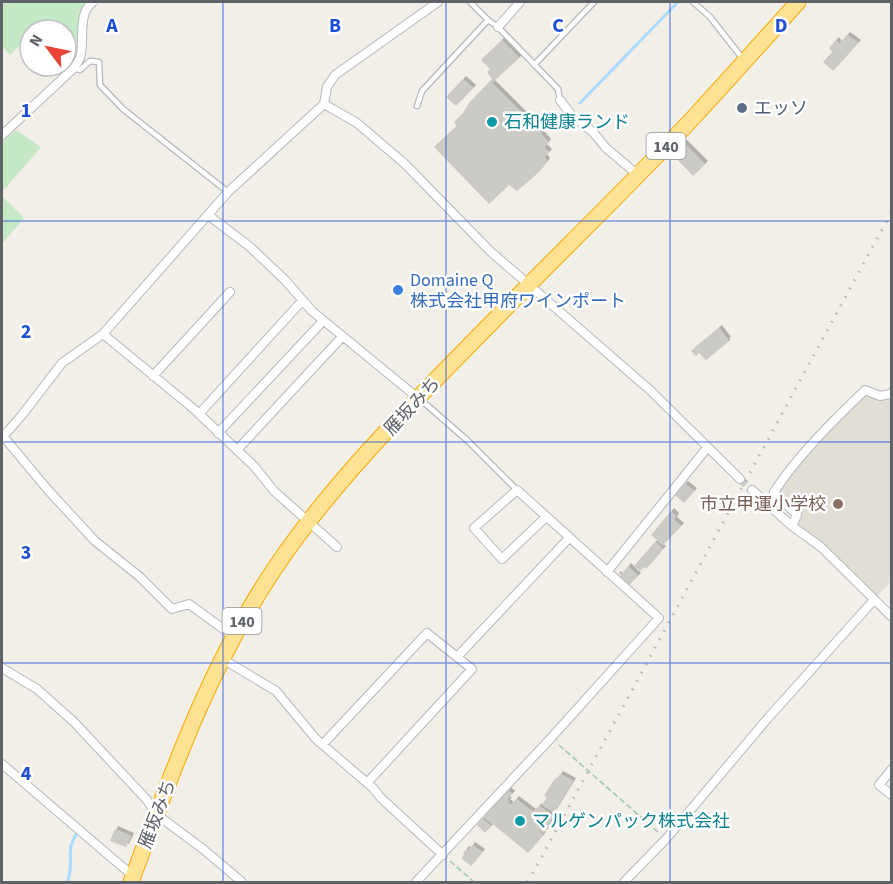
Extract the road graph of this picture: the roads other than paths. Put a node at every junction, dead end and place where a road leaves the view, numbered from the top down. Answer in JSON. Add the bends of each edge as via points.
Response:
{"nodes":[{"id":1,"x":93,"y":2,"type":"edge"},
{"id":2,"x":438,"y":2,"type":"edge"},
{"id":3,"x":470,"y":2,"type":"edge"},
{"id":4,"x":520,"y":2,"type":"edge"},
{"id":5,"x":594,"y":2,"type":"edge"},
{"id":6,"x":693,"y":2,"type":"edge"},
{"id":7,"x":798,"y":2,"type":"edge"},
{"id":8,"x":488,"y":20,"type":"junction"},
{"id":9,"x":498,"y":27,"type":"junction"},
{"id":10,"x":78,"y":61,"type":"edge"},
{"id":11,"x":745,"y":61,"type":"junction"},
{"id":12,"x":534,"y":65,"type":"junction"},
{"id":13,"x":78,"y":69,"type":"edge"},
{"id":14,"x":63,"y":78,"type":"edge"},
{"id":15,"x":560,"y":100,"type":"joint"},
{"id":16,"x":324,"y":104,"type":"junction"},
{"id":17,"x":417,"y":106,"type":"dead end"},
{"id":18,"x":2,"y":135,"type":"edge"},
{"id":19,"x":638,"y":175,"type":"junction"},
{"id":20,"x":228,"y":192,"type":"junction"},
{"id":21,"x":208,"y":215,"type":"junction"},
{"id":22,"x":529,"y":284,"type":"junction"},
{"id":23,"x":230,"y":292,"type":"dead end"},
{"id":24,"x":302,"y":301,"type":"junction"},
{"id":25,"x":323,"y":321,"type":"junction"},
{"id":26,"x":103,"y":334,"type":"junction"},
{"id":27,"x":342,"y":337,"type":"junction"},
{"id":28,"x":153,"y":376,"type":"junction"},
{"id":29,"x":891,"y":392,"type":"edge"},
{"id":30,"x":418,"y":398,"type":"junction"},
{"id":31,"x":199,"y":414,"type":"junction"},
{"id":32,"x":218,"y":433,"type":"junction"},
{"id":33,"x":2,"y":437,"type":"edge"},
{"id":34,"x":707,"y":448,"type":"junction"},
{"id":35,"x":237,"y":450,"type":"junction"},
{"id":36,"x":740,"y":479,"type":"tunnel mouth"},
{"id":37,"x":517,"y":490,"type":"junction"},
{"id":38,"x":752,"y":490,"type":"tunnel mouth"},
{"id":39,"x":546,"y":517,"type":"junction"},
{"id":40,"x":308,"y":522,"type":"junction"},
{"id":41,"x":792,"y":526,"type":"junction"},
{"id":42,"x":570,"y":538,"type":"junction"},
{"id":43,"x":337,"y":547,"type":"dead end"},
{"id":44,"x":607,"y":572,"type":"junction"},
{"id":45,"x":873,"y":600,"type":"junction"},
{"id":46,"x":891,"y":618,"type":"edge"},
{"id":47,"x":233,"y":636,"type":"junction"},
{"id":48,"x":457,"y":657,"type":"junction"},
{"id":49,"x":222,"y":658,"type":"junction"},
{"id":50,"x":2,"y":668,"type":"edge"},
{"id":51,"x":323,"y":744,"type":"junction"},
{"id":52,"x":2,"y":764,"type":"edge"},
{"id":53,"x":891,"y":769,"type":"edge"},
{"id":54,"x":367,"y":783,"type":"junction"},
{"id":55,"x":891,"y":795,"type":"edge"},
{"id":56,"x":156,"y":814,"type":"junction"},
{"id":57,"x":443,"y":855,"type":"junction"},
{"id":58,"x":132,"y":879,"type":"edge"},
{"id":59,"x":242,"y":882,"type":"edge"},
{"id":60,"x":416,"y":882,"type":"edge"},
{"id":61,"x":624,"y":882,"type":"edge"}],
"edges":[{"from":1,"to":10,"type":"street","via":[[87,6]]},
{"from":2,"to":16,"type":"street","via":[[335,75],[327,87]]},
{"from":3,"to":8,"type":"lane"},
{"from":4,"to":9,"type":"street"},
{"from":5,"to":12,"type":"lane"},
{"from":6,"to":11,"type":"lane"},
{"from":7,"to":11,"type":"highway","name":"雁坂みち","number":"140"},
{"from":8,"to":9,"type":"lane"},
{"from":8,"to":17,"type":"lane","via":[[422,91]]},
{"from":9,"to":12,"type":"lane"},
{"from":11,"to":19,"type":"highway","name":"雁坂みち","number":"140"},
{"from":12,"to":15,"type":"lane","via":[[558,88]]},
{"from":13,"to":20,"type":"lane","via":[[90,61],[99,62],[99,85],[123,109]]},
{"from":14,"to":18,"type":"street"},
{"from":15,"to":19,"type":"street","via":[[573,117]]},
{"from":16,"to":20,"type":"street"},
{"from":16,"to":22,"type":"street","via":[[357,123],[405,164]]},
{"from":19,"to":22,"type":"highway","name":"雁坂みち","number":"140"},
{"from":20,"to":21,"type":"street"},
{"from":21,"to":24,"type":"street","via":[[249,246]]},
{"from":21,"to":26,"type":"street"},
{"from":22,"to":30,"type":"highway","name":"雁坂みち","number":"140"},
{"from":22,"to":34,"type":"street","via":[[651,392]]},
{"from":23,"to":28,"type":"street"},
{"from":24,"to":25,"type":"street"},
{"from":24,"to":31,"type":"street"},
{"from":25,"to":27,"type":"street"},
{"from":25,"to":32,"type":"street"},
{"from":26,"to":28,"type":"street"},
{"from":26,"to":33,"type":"street","via":[[62,363]]},
{"from":27,"to":30,"type":"street"},
{"from":27,"to":35,"type":"street"},
{"from":28,"to":31,"type":"street"},
{"from":29,"to":41,"type":"street","via":[[880,396],[865,390],[790,467],[774,492],[797,515]]},
{"from":30,"to":37,"type":"lane"},
{"from":30,"to":40,"type":"highway","name":"雁坂みち","number":"140"},
{"from":31,"to":32,"type":"street"},
{"from":32,"to":35,"type":"street"},
{"from":33,"to":47,"type":"street","via":[[95,541],[172,609],[189,604]]},
{"from":34,"to":36,"type":"street"},
{"from":34,"to":44,"type":"street"},
{"from":35,"to":40,"type":"street"},
{"from":37,"to":39,"type":"street"},
{"from":37,"to":39,"type":"street","via":[[474,528],[502,559]]},
{"from":38,"to":41,"type":"street"},
{"from":39,"to":42,"type":"street"},
{"from":40,"to":43,"type":"street"},
{"from":40,"to":47,"type":"highway","name":"雁坂みち","number":"140"},
{"from":41,"to":45,"type":"street","via":[[821,547]]},
{"from":42,"to":44,"type":"street"},
{"from":42,"to":48,"type":"street"},
{"from":44,"to":57,"type":"street","via":[[659,618]]},
{"from":45,"to":46,"type":"street"},
{"from":45,"to":61,"type":"street","via":[[666,839]]},
{"from":47,"to":49,"type":"highway","name":"雁坂みち","number":"140"},
{"from":48,"to":51,"type":"street","via":[[427,633]]},
{"from":48,"to":54,"type":"street","via":[[472,669]]},
{"from":49,"to":51,"type":"street","via":[[276,690]]},
{"from":49,"to":56,"type":"highway","name":"雁坂みち","number":"140"},
{"from":50,"to":56,"type":"street","via":[[37,690],[74,722]]},
{"from":51,"to":54,"type":"street"},
{"from":52,"to":58,"type":"street"},
{"from":53,"to":55,"type":"street","via":[[879,785]]},
{"from":54,"to":57,"type":"street"},
{"from":56,"to":58,"type":"highway","name":"雁坂みち","number":"140"},
{"from":56,"to":59,"type":"street"},
{"from":57,"to":60,"type":"street"}]}
